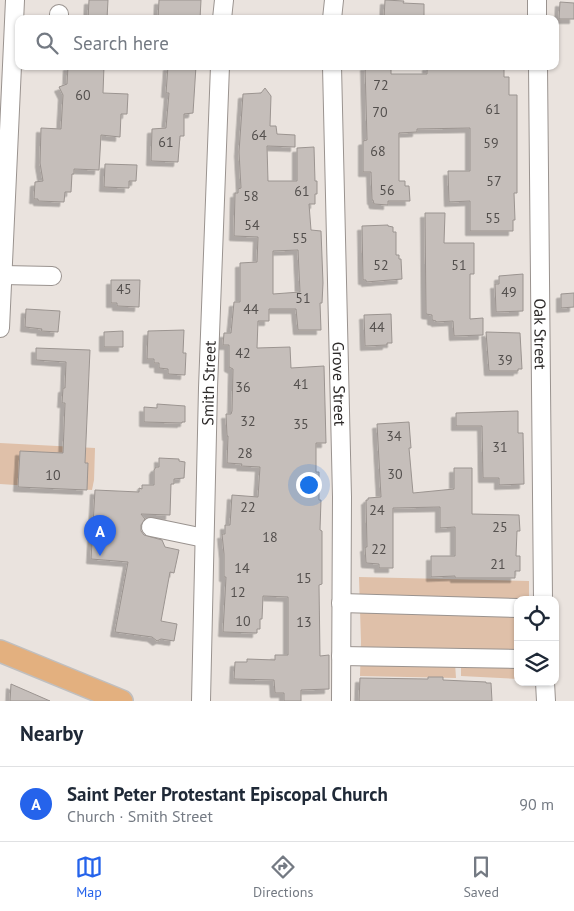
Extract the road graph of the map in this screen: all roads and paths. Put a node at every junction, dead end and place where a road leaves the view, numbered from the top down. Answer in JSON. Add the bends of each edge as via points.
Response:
{"nodes":[{"id":1,"x":15,"y":0,"type":"edge"},
{"id":2,"x":224,"y":0,"type":"edge"},
{"id":3,"x":334,"y":0,"type":"edge"},
{"id":4,"x":537,"y":0,"type":"edge"},
{"id":5,"x":15,"y":15,"type":"edge"},
{"id":6,"x":222,"y":15,"type":"edge"},
{"id":7,"x":332,"y":15,"type":"edge"},
{"id":8,"x":537,"y":15,"type":"edge"},
{"id":9,"x":15,"y":66,"type":"edge"},
{"id":10,"x":220,"y":70,"type":"edge"},
{"id":11,"x":332,"y":70,"type":"edge"},
{"id":12,"x":538,"y":70,"type":"edge"},
{"id":13,"x":3,"y":275,"type":"junction"},
{"id":14,"x":52,"y":276,"type":"dead end"},
{"id":15,"x":0,"y":328,"type":"edge"},
{"id":16,"x":151,"y":527,"type":"dead end"},
{"id":17,"x":204,"y":538,"type":"junction"},
{"id":18,"x":544,"y":596,"type":"edge"},
{"id":19,"x":341,"y":603,"type":"junction"},
{"id":20,"x":514,"y":608,"type":"edge"},
{"id":21,"x":0,"y":651,"type":"edge"},
{"id":22,"x":341,"y":656,"type":"junction"},
{"id":23,"x":514,"y":659,"type":"edge"},
{"id":24,"x":545,"y":686,"type":"edge"},
{"id":25,"x":122,"y":701,"type":"edge"},
{"id":26,"x":201,"y":701,"type":"edge"},
{"id":27,"x":341,"y":701,"type":"edge"},
{"id":28,"x":546,"y":701,"type":"edge"}],
"edges":[{"from":1,"to":5,"type":"street"},
{"from":2,"to":6,"type":"street"},
{"from":3,"to":7,"type":"street"},
{"from":4,"to":8,"type":"street"},
{"from":9,"to":13,"type":"street"},
{"from":10,"to":17,"type":"street","name":"Smith Street"},
{"from":11,"to":19,"type":"street","name":"Grove Street","via":[[342,487]]},
{"from":12,"to":18,"type":"street","name":"Oak Street"},
{"from":13,"to":14,"type":"street"},
{"from":13,"to":15,"type":"street"},
{"from":16,"to":17,"type":"street"},
{"from":17,"to":26,"type":"street","name":"Smith Street"},
{"from":19,"to":20,"type":"street"},
{"from":19,"to":22,"type":"street","name":"Grove Street"},
{"from":21,"to":25,"type":"main road"},
{"from":22,"to":23,"type":"street"},
{"from":22,"to":27,"type":"street","name":"Grove Street"},
{"from":24,"to":28,"type":"street"}]}
